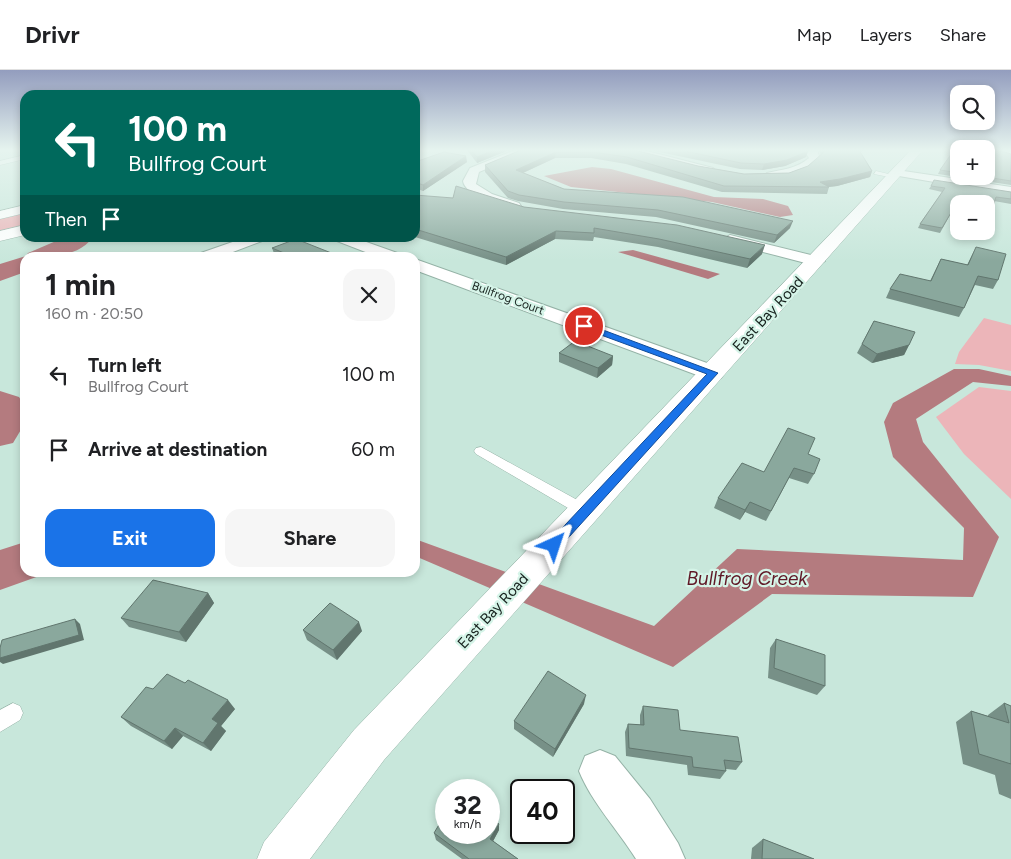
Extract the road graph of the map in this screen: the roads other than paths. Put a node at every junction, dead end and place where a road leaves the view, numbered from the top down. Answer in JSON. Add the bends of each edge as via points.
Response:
{"nodes":[{"id":1,"x":471,"y":187,"type":"edge"},
{"id":2,"x":880,"y":187,"type":"edge"},
{"id":3,"x":988,"y":187,"type":"edge"},
{"id":4,"x":1011,"y":191,"type":"edge"},
{"id":5,"x":20,"y":210,"type":"edge"},
{"id":6,"x":526,"y":210,"type":"edge"},
{"id":7,"x":0,"y":215,"type":"edge"},
{"id":8,"x":20,"y":231,"type":"edge"},
{"id":9,"x":0,"y":236,"type":"edge"},
{"id":10,"x":720,"y":237,"type":"edge"},
{"id":11,"x":246,"y":242,"type":"edge"},
{"id":12,"x":353,"y":242,"type":"edge"},
{"id":13,"x":218,"y":252,"type":"edge"},
{"id":14,"x":380,"y":252,"type":"edge"},
{"id":15,"x":817,"y":261,"type":"junction"},
{"id":16,"x":420,"y":266,"type":"edge"},
{"id":17,"x":713,"y":373,"type":"junction"},
{"id":18,"x":481,"y":451,"type":"dead end"},
{"id":19,"x":585,"y":511,"type":"junction"},
{"id":20,"x":600,"y":771,"type":"dead end"},
{"id":21,"x":281,"y":859,"type":"edge"},
{"id":22,"x":662,"y":859,"type":"edge"}],
"edges":[{"from":1,"to":6,"type":"street","via":[[476,192]]},
{"from":2,"to":15,"type":"main road","name":"East Bay Road"},
{"from":3,"to":4,"type":"street"},
{"from":5,"to":7,"type":"main road"},
{"from":8,"to":9,"type":"main road"},
{"from":10,"to":15,"type":"street"},
{"from":11,"to":13,"type":"street"},
{"from":12,"to":14,"type":"street"},
{"from":15,"to":17,"type":"main road","name":"East Bay Road"},
{"from":16,"to":17,"type":"street","name":"Bullfrog Court"},
{"from":17,"to":19,"type":"main road","name":"East Bay Road"},
{"from":18,"to":19,"type":"lane"},
{"from":19,"to":21,"type":"main road","name":"East Bay Road","via":[[369,745]]},
{"from":20,"to":22,"type":"street"}]}
